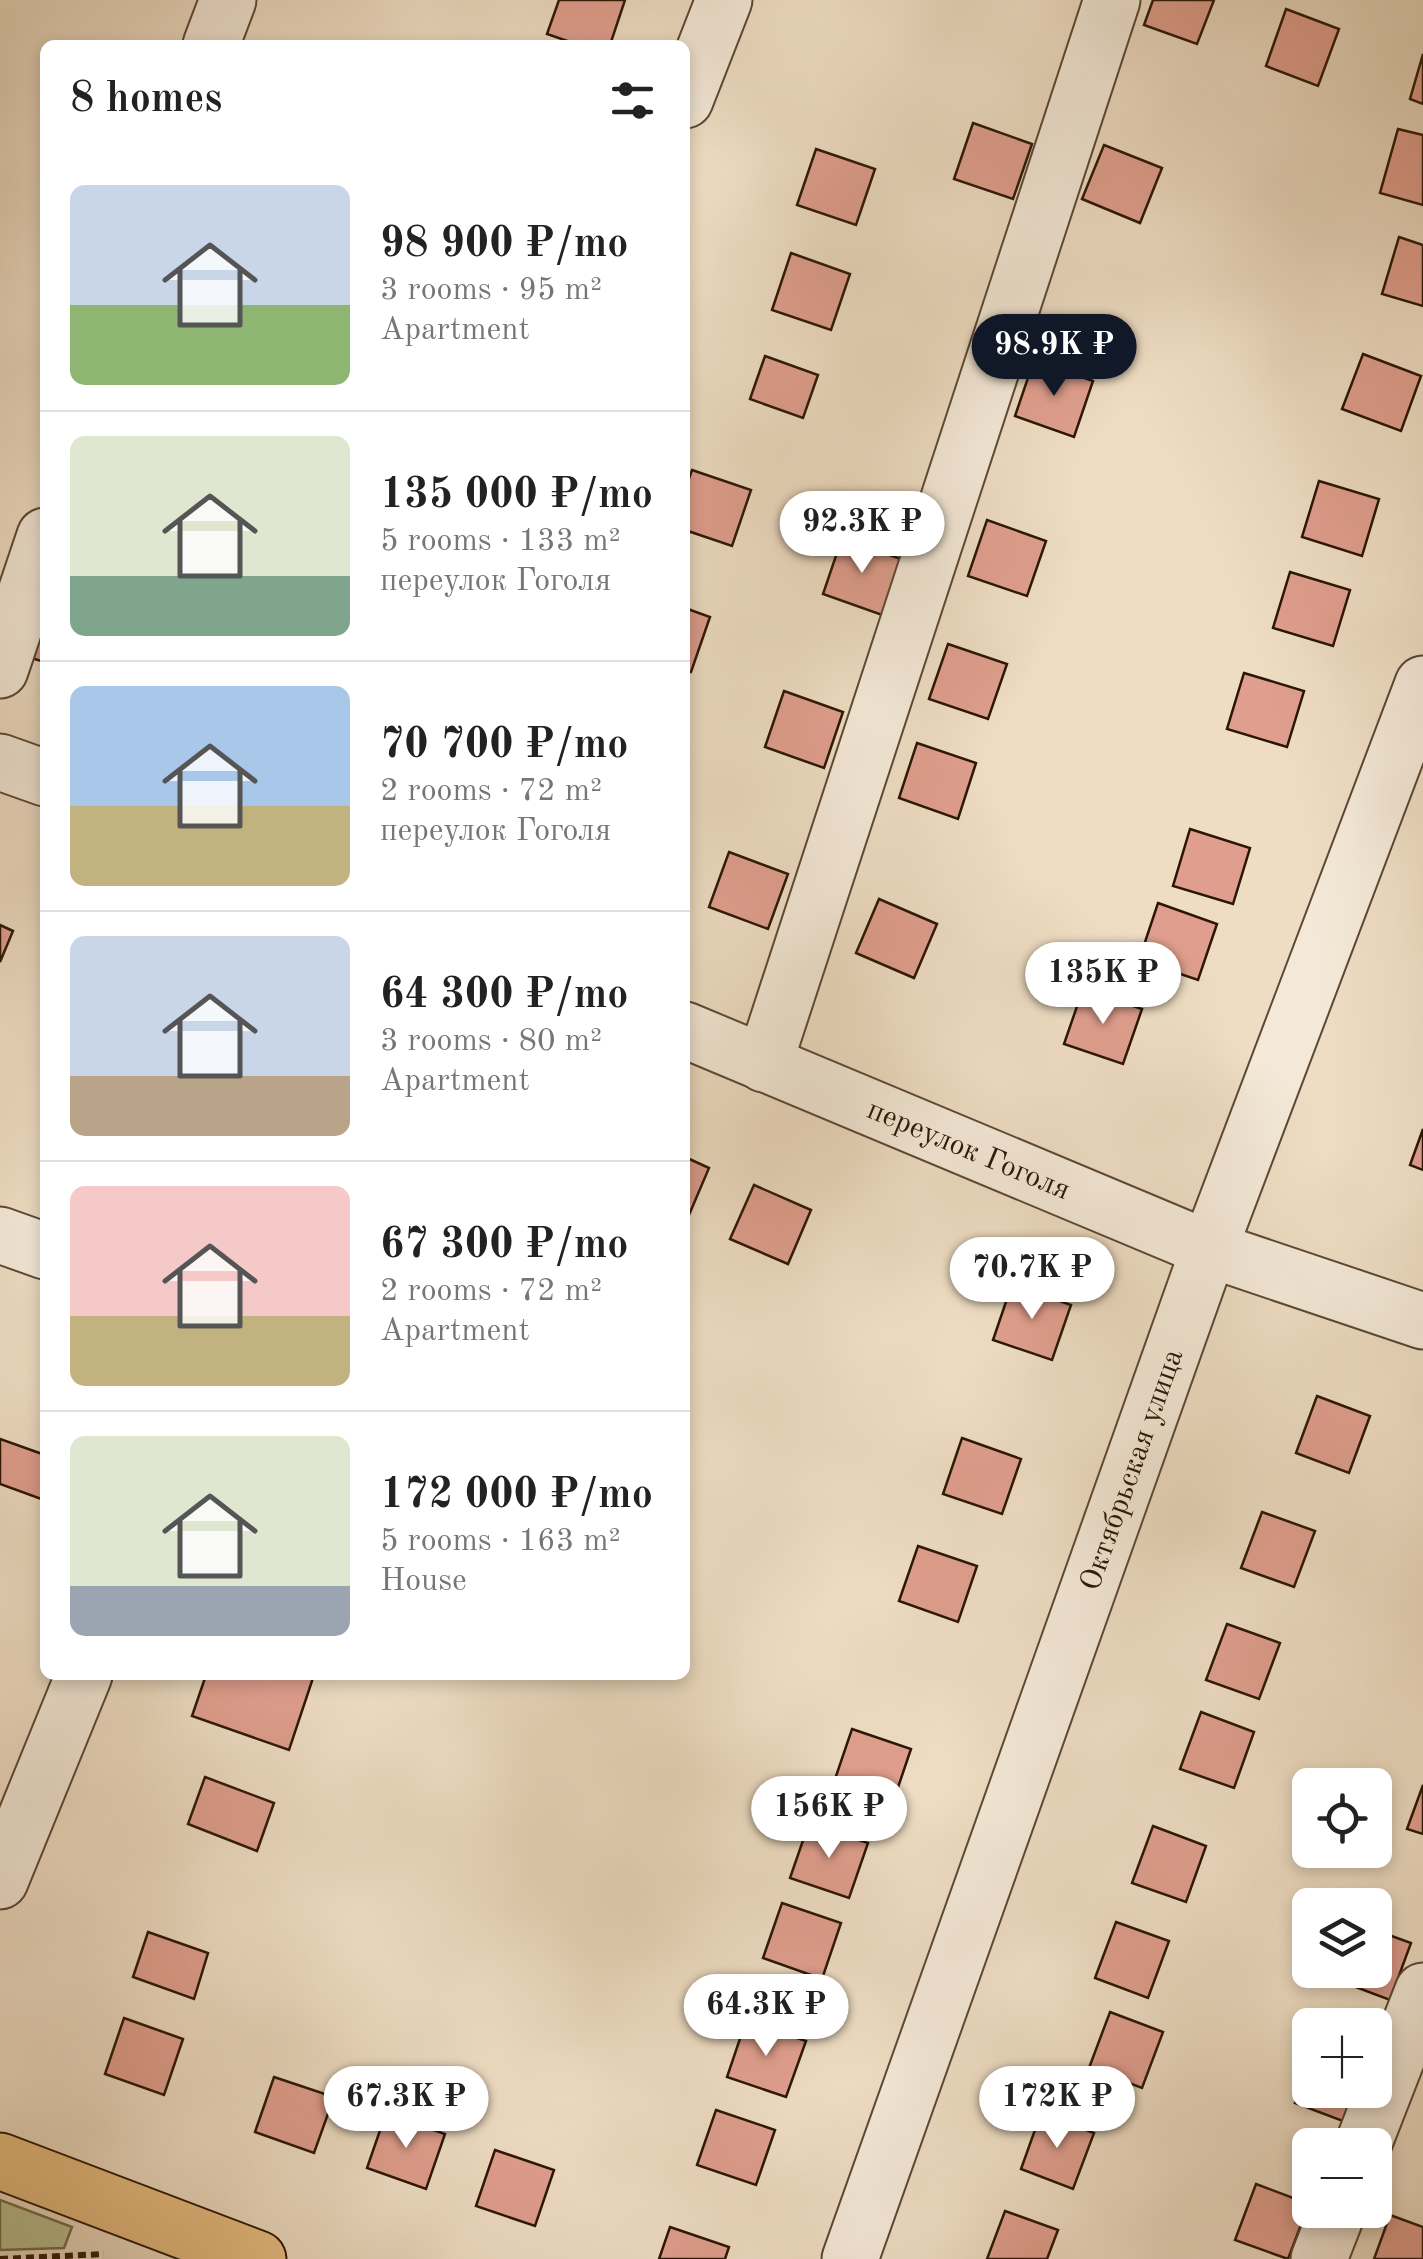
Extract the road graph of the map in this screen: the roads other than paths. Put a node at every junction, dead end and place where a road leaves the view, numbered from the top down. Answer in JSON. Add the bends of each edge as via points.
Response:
{"nodes":[{"id":1,"x":228,"y":0,"type":"edge"},
{"id":2,"x":724,"y":0,"type":"edge"},
{"id":3,"x":1112,"y":0,"type":"edge"},
{"id":4,"x":213,"y":40,"type":"edge"},
{"id":5,"x":690,"y":87,"type":"edge"},
{"id":6,"x":40,"y":551,"type":"edge"},
{"id":7,"x":0,"y":670,"type":"edge"},
{"id":8,"x":1423,"y":684,"type":"edge"},
{"id":9,"x":0,"y":762,"type":"edge"},
{"id":10,"x":40,"y":776,"type":"edge"},
{"id":11,"x":690,"y":1032,"type":"edge"},
{"id":12,"x":764,"y":1064,"type":"junction"},
{"id":13,"x":0,"y":1235,"type":"edge"},
{"id":14,"x":40,"y":1249,"type":"edge"},
{"id":15,"x":1209,"y":1249,"type":"junction"},
{"id":16,"x":1423,"y":1321,"type":"edge"},
{"id":17,"x":82,"y":1680,"type":"edge"},
{"id":18,"x":0,"y":1881,"type":"edge"},
{"id":19,"x":1423,"y":1991,"type":"edge"},
{"id":20,"x":1370,"y":2128,"type":"edge"},
{"id":21,"x":0,"y":2161,"type":"edge"},
{"id":22,"x":1331,"y":2228,"type":"edge"},
{"id":23,"x":258,"y":2259,"type":"edge"},
{"id":24,"x":850,"y":2259,"type":"edge"},
{"id":25,"x":1319,"y":2259,"type":"edge"}],
"edges":[{"from":1,"to":4,"type":"street"},
{"from":2,"to":5,"type":"street"},
{"from":3,"to":12,"type":"street"},
{"from":6,"to":7,"type":"street"},
{"from":8,"to":15,"type":"street","name":"Октябрьская улица"},
{"from":9,"to":10,"type":"street"},
{"from":11,"to":12,"type":"street","name":"переулок Гоголя"},
{"from":12,"to":15,"type":"street","name":"переулок Гоголя"},
{"from":13,"to":14,"type":"street"},
{"from":15,"to":16,"type":"street","name":"переулок Гоголя"},
{"from":15,"to":24,"type":"street","name":"Октябрьская улица"},
{"from":17,"to":18,"type":"street"},
{"from":19,"to":20,"type":"street"},
{"from":21,"to":23,"type":"main road"},
{"from":22,"to":25,"type":"street"}]}
